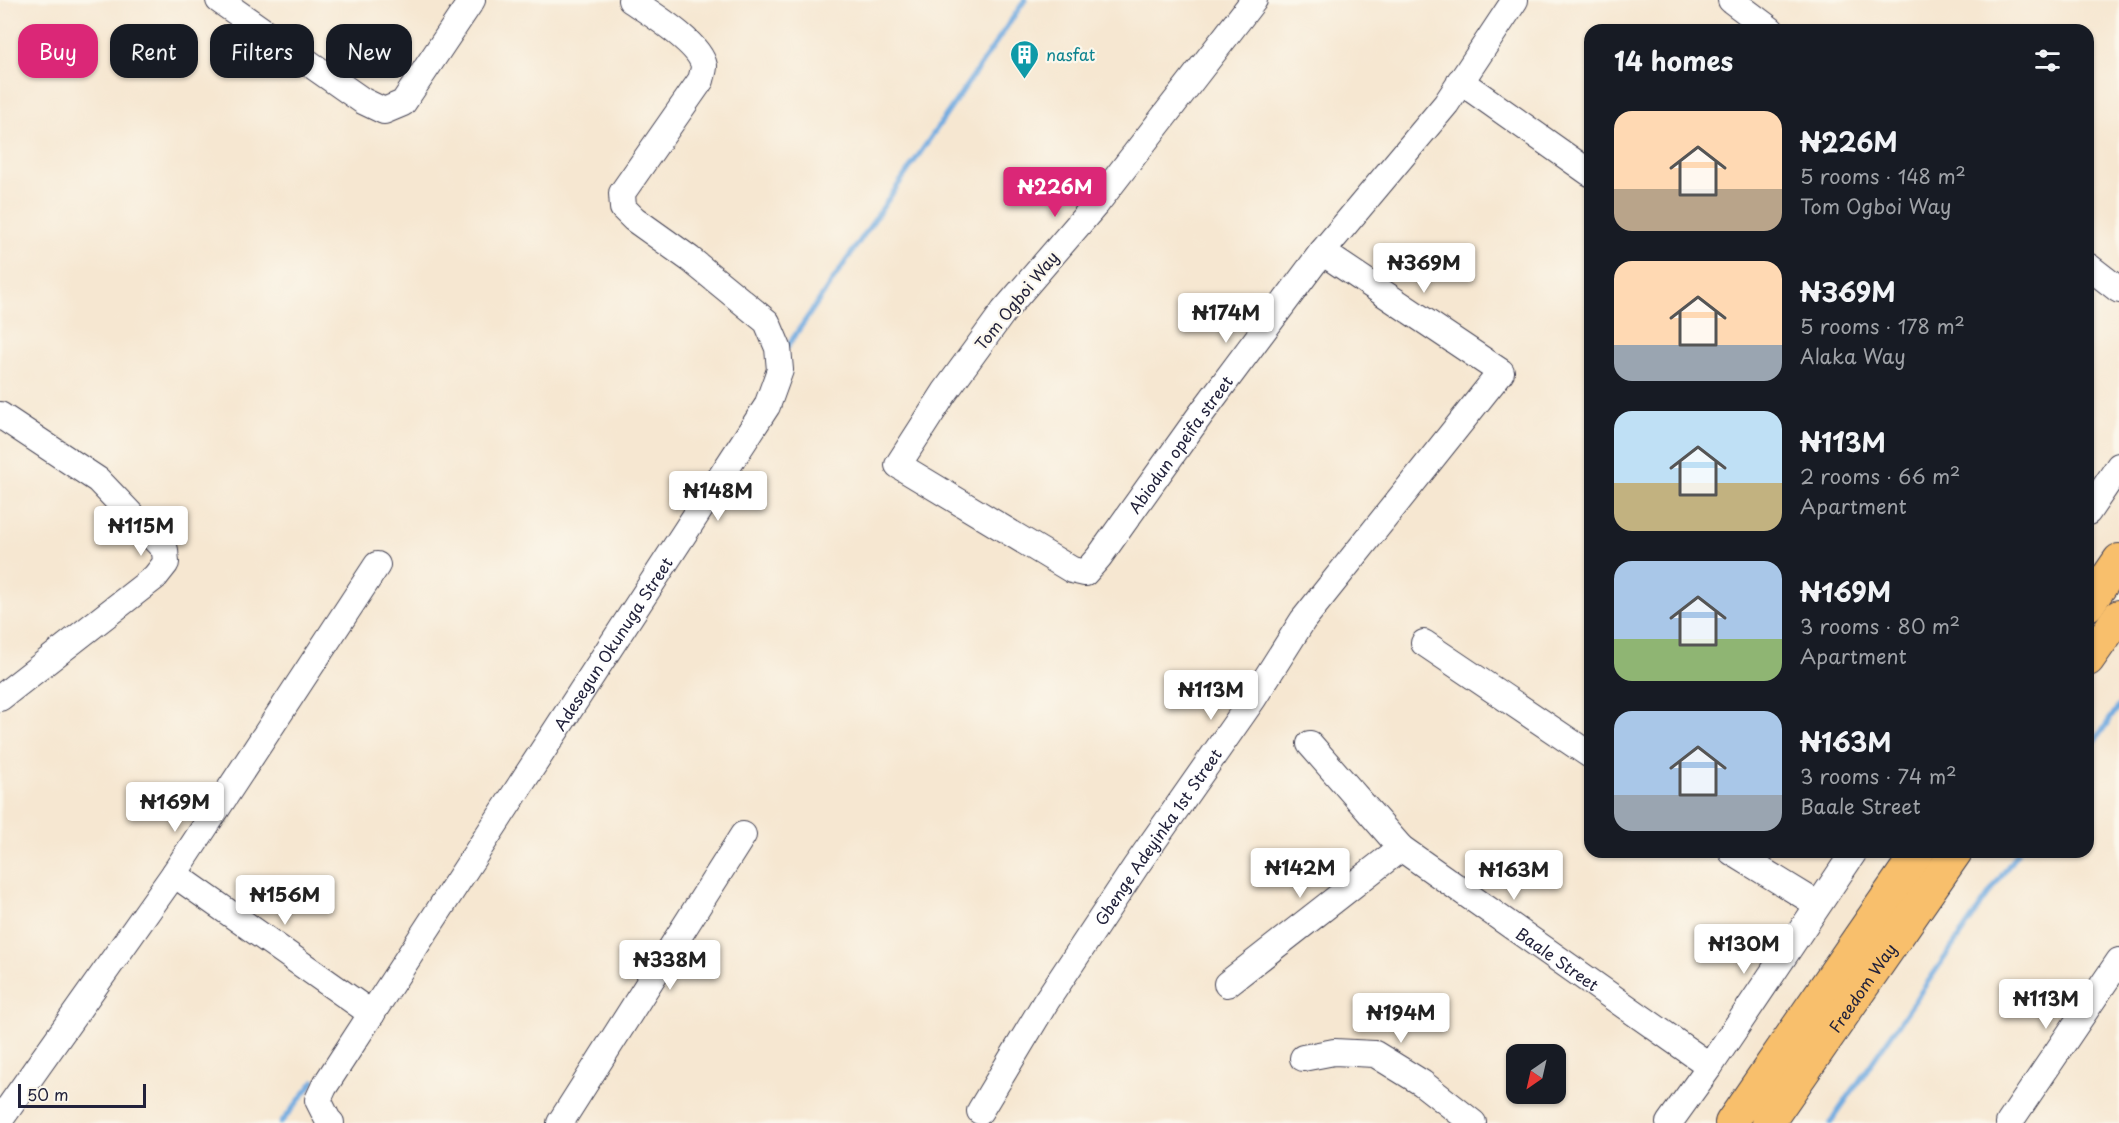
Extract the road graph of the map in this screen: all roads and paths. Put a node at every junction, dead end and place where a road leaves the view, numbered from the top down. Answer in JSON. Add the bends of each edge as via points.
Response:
{"nodes":[{"id":1,"x":219,"y":0,"type":"edge"},
{"id":2,"x":472,"y":0,"type":"edge"},
{"id":3,"x":631,"y":0,"type":"edge"},
{"id":4,"x":1254,"y":0,"type":"edge"},
{"id":5,"x":1515,"y":0,"type":"edge"},
{"id":6,"x":1731,"y":0,"type":"edge"},
{"id":7,"x":1763,"y":24,"type":"edge"},
{"id":8,"x":1460,"y":81,"type":"junction"},
{"id":9,"x":1584,"y":169,"type":"edge"},
{"id":10,"x":1322,"y":252,"type":"junction"},
{"id":11,"x":2094,"y":271,"type":"edge"},
{"id":12,"x":2119,"y":290,"type":"edge"},
{"id":13,"x":0,"y":415,"type":"edge"},
{"id":14,"x":898,"y":465,"type":"joint"},
{"id":15,"x":2119,"y":466,"type":"edge"},
{"id":16,"x":2094,"y":503,"type":"edge"},
{"id":17,"x":2119,"y":560,"type":"edge"},
{"id":18,"x":376,"y":565,"type":"dead end"},
{"id":19,"x":2094,"y":596,"type":"edge"},
{"id":20,"x":2119,"y":616,"type":"edge"},
{"id":21,"x":1424,"y":644,"type":"dead end"},
{"id":22,"x":2094,"y":651,"type":"edge"},
{"id":23,"x":0,"y":698,"type":"edge"},
{"id":24,"x":1310,"y":744,"type":"dead end"},
{"id":25,"x":1584,"y":751,"type":"edge"},
{"id":26,"x":743,"y":835,"type":"dead end"},
{"id":27,"x":1401,"y":848,"type":"junction"},
{"id":28,"x":1742,"y":858,"type":"edge"},
{"id":29,"x":1850,"y":858,"type":"edge"},
{"id":30,"x":1914,"y":858,"type":"edge"},
{"id":31,"x":1952,"y":858,"type":"edge"},
{"id":32,"x":174,"y":874,"type":"junction"},
{"id":33,"x":1817,"y":904,"type":"junction"},
{"id":34,"x":2119,"y":961,"type":"edge"},
{"id":35,"x":1227,"y":984,"type":"dead end"},
{"id":36,"x":372,"y":1014,"type":"junction"},
{"id":37,"x":1304,"y":1058,"type":"dead end"},
{"id":38,"x":1710,"y":1066,"type":"junction"},
{"id":39,"x":980,"y":1112,"type":"dead end"},
{"id":40,"x":0,"y":1120,"type":"edge"},
{"id":41,"x":331,"y":1123,"type":"edge"},
{"id":42,"x":560,"y":1123,"type":"edge"},
{"id":43,"x":1473,"y":1123,"type":"edge"},
{"id":44,"x":1669,"y":1123,"type":"edge"},
{"id":45,"x":1731,"y":1123,"type":"edge"},
{"id":46,"x":1768,"y":1123,"type":"edge"},
{"id":47,"x":2009,"y":1123,"type":"edge"}],
"edges":[{"from":1,"to":2,"type":"street","via":[[363,101],[384,111],[402,103]]},
{"from":3,"to":36,"type":"street","name":"Adesegun Okunuga Street","via":[[694,48],[704,66],[701,80],[622,193],[623,208],[767,322],[778,348],[780,370],[767,405]]},
{"from":4,"to":14,"type":"street","name":"Tom Ogboi Way","via":[[1097,203],[1005,311],[945,392]]},
{"from":5,"to":8,"type":"street","name":"Abiodun opeifa street"},
{"from":6,"to":7,"type":"street"},
{"from":8,"to":9,"type":"street"},
{"from":8,"to":10,"type":"street","name":"Abiodun opeifa street","via":[[1446,104]]},
{"from":10,"to":14,"type":"street","name":"Abiodun opeifa street","via":[[1085,573],[1072,570]]},
{"from":10,"to":39,"type":"street","name":"Gbenge Adeyinka 1st Street","via":[[1501,372],[1303,620],[1045,1003]]},
{"from":11,"to":12,"type":"street"},
{"from":13,"to":23,"type":"street","via":[[98,480],[165,550],[166,563],[155,577]]},
{"from":15,"to":16,"type":"street"},
{"from":17,"to":19,"type":"main road"},
{"from":18,"to":32,"type":"street"},
{"from":20,"to":22,"type":"main road"},
{"from":21,"to":25,"type":"street"},
{"from":24,"to":27,"type":"street","name":"Baale Street"},
{"from":26,"to":42,"type":"street"},
{"from":27,"to":35,"type":"street"},
{"from":27,"to":38,"type":"street","name":"Baale Street"},
{"from":28,"to":33,"type":"street"},
{"from":29,"to":33,"type":"street"},
{"from":30,"to":45,"type":"main road","name":"Freedom Way"},
{"from":31,"to":46,"type":"main road","name":"Freedom Way"},
{"from":32,"to":36,"type":"street"},
{"from":32,"to":40,"type":"street"},
{"from":33,"to":38,"type":"street"},
{"from":34,"to":47,"type":"street"},
{"from":36,"to":41,"type":"street","name":"Adesegun Okunuga Street","via":[[318,1101]]},
{"from":37,"to":43,"type":"street","via":[[1334,1052],[1376,1054],[1422,1083]]},
{"from":38,"to":44,"type":"street"}]}
